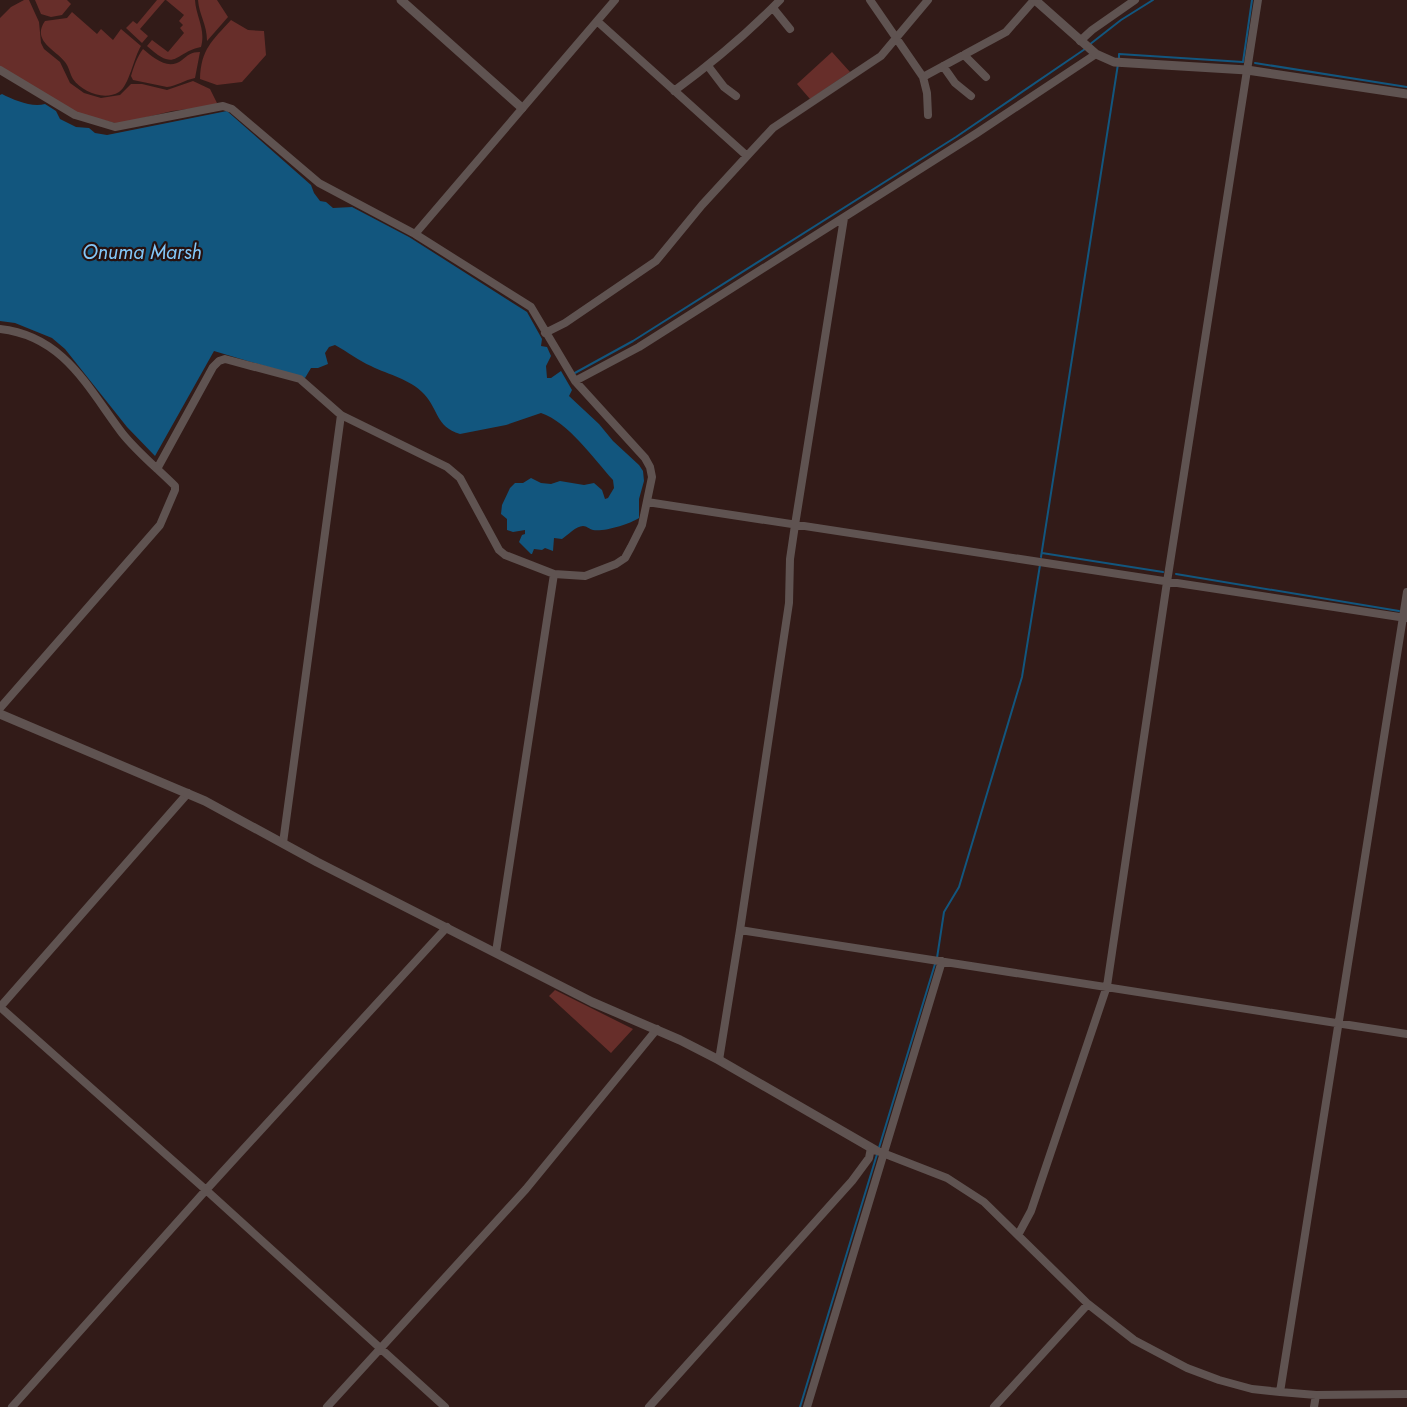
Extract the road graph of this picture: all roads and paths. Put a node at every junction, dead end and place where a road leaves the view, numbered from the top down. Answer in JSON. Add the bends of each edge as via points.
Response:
{"nodes":[{"id":1,"x":401,"y":0,"type":"edge"},
{"id":2,"x":615,"y":0,"type":"edge"},
{"id":3,"x":780,"y":0,"type":"edge"},
{"id":4,"x":870,"y":0,"type":"edge"},
{"id":5,"x":928,"y":0,"type":"edge"},
{"id":6,"x":1034,"y":0,"type":"edge"},
{"id":7,"x":1136,"y":0,"type":"edge"},
{"id":8,"x":1258,"y":0,"type":"edge"},
{"id":9,"x":772,"y":8,"type":"junction"},
{"id":10,"x":597,"y":21,"type":"junction"},
{"id":11,"x":790,"y":29,"type":"dead end"},
{"id":12,"x":896,"y":38,"type":"junction"},
{"id":13,"x":1082,"y":43,"type":"junction"},
{"id":14,"x":1095,"y":53,"type":"junction"},
{"id":15,"x":964,"y":55,"type":"junction"},
{"id":16,"x":708,"y":66,"type":"junction"},
{"id":17,"x":943,"y":66,"type":"junction"},
{"id":18,"x":0,"y":70,"type":"edge"},
{"id":19,"x":1247,"y":70,"type":"junction"},
{"id":20,"x":923,"y":77,"type":"junction"},
{"id":21,"x":986,"y":77,"type":"dead end"},
{"id":22,"x":674,"y":91,"type":"junction"},
{"id":23,"x":1407,"y":94,"type":"edge"},
{"id":24,"x":736,"y":96,"type":"dead end"},
{"id":25,"x":971,"y":96,"type":"dead end"},
{"id":26,"x":522,"y":108,"type":"junction"},
{"id":27,"x":928,"y":115,"type":"dead end"},
{"id":28,"x":747,"y":156,"type":"junction"},
{"id":29,"x":844,"y":218,"type":"junction"},
{"id":30,"x":415,"y":234,"type":"junction"},
{"id":31,"x":0,"y":329,"type":"edge"},
{"id":32,"x":546,"y":333,"type":"junction"},
{"id":33,"x":572,"y":377,"type":"junction"},
{"id":34,"x":341,"y":416,"type":"junction"},
{"id":35,"x":157,"y":468,"type":"junction"},
{"id":36,"x":647,"y":502,"type":"junction"},
{"id":37,"x":795,"y":525,"type":"junction"},
{"id":38,"x":554,"y":574,"type":"junction"},
{"id":39,"x":1167,"y":582,"type":"junction"},
{"id":40,"x":1407,"y":592,"type":"edge"},
{"id":41,"x":1405,"y":618,"type":"edge"},
{"id":42,"x":0,"y":708,"type":"edge"},
{"id":43,"x":0,"y":714,"type":"edge"},
{"id":44,"x":188,"y":793,"type":"junction"},
{"id":45,"x":283,"y":843,"type":"junction"},
{"id":46,"x":447,"y":927,"type":"junction"},
{"id":47,"x":740,"y":930,"type":"junction"},
{"id":48,"x":496,"y":952,"type":"junction"},
{"id":49,"x":938,"y":960,"type":"junction"},
{"id":50,"x":1107,"y":986,"type":"junction"},
{"id":51,"x":0,"y":1007,"type":"edge"},
{"id":52,"x":1340,"y":1023,"type":"junction"},
{"id":53,"x":657,"y":1029,"type":"junction"},
{"id":54,"x":1407,"y":1034,"type":"edge"},
{"id":55,"x":718,"y":1059,"type":"junction"},
{"id":56,"x":879,"y":1151,"type":"junction"},
{"id":57,"x":207,"y":1190,"type":"junction"},
{"id":58,"x":1018,"y":1235,"type":"junction"},
{"id":59,"x":1088,"y":1304,"type":"junction"},
{"id":60,"x":380,"y":1348,"type":"junction"},
{"id":61,"x":1280,"y":1392,"type":"junction"},
{"id":62,"x":1407,"y":1394,"type":"edge"},
{"id":63,"x":1316,"y":1395,"type":"junction"},
{"id":64,"x":12,"y":1407,"type":"edge"},
{"id":65,"x":327,"y":1407,"type":"edge"},
{"id":66,"x":445,"y":1407,"type":"edge"},
{"id":67,"x":649,"y":1407,"type":"edge"},
{"id":68,"x":807,"y":1407,"type":"edge"},
{"id":69,"x":994,"y":1407,"type":"edge"},
{"id":70,"x":1314,"y":1407,"type":"edge"}],
"edges":[{"from":1,"to":26,"type":"street"},
{"from":2,"to":10,"type":"street"},
{"from":3,"to":9,"type":"street"},
{"from":4,"to":12,"type":"street"},
{"from":5,"to":12,"type":"street"},
{"from":6,"to":13,"type":"street"},
{"from":6,"to":15,"type":"street","via":[[1006,32]]},
{"from":7,"to":13,"type":"street","via":[[1092,30]]},
{"from":8,"to":19,"type":"street"},
{"from":9,"to":11,"type":"street"},
{"from":9,"to":16,"type":"street"},
{"from":10,"to":22,"type":"street"},
{"from":10,"to":26,"type":"street"},
{"from":12,"to":20,"type":"street"},
{"from":12,"to":28,"type":"street","via":[[881,56],[773,128]]},
{"from":13,"to":14,"type":"street"},
{"from":14,"to":19,"type":"street","via":[[1117,63]]},
{"from":14,"to":29,"type":"street"},
{"from":15,"to":17,"type":"street"},
{"from":15,"to":21,"type":"street"},
{"from":16,"to":22,"type":"street"},
{"from":16,"to":24,"type":"street"},
{"from":17,"to":20,"type":"street"},
{"from":17,"to":25,"type":"street","via":[[954,83]]},
{"from":18,"to":30,"type":"street","via":[[75,115],[115,127],[228,107],[320,183]]},
{"from":19,"to":23,"type":"street"},
{"from":19,"to":39,"type":"street"},
{"from":20,"to":27,"type":"street"},
{"from":22,"to":28,"type":"street"},
{"from":26,"to":30,"type":"street"},
{"from":28,"to":32,"type":"street","via":[[656,261]]},
{"from":29,"to":33,"type":"street","via":[[639,347]]},
{"from":29,"to":37,"type":"street"},
{"from":30,"to":32,"type":"street","via":[[531,307]]},
{"from":31,"to":35,"type":"street","via":[[14,330],[62,354],[124,435]]},
{"from":32,"to":33,"type":"street"},
{"from":33,"to":36,"type":"street","via":[[645,458],[652,477]]},
{"from":34,"to":35,"type":"street","via":[[300,379],[225,359],[213,367]]},
{"from":34,"to":38,"type":"street","via":[[454,471],[499,550]]},
{"from":34,"to":45,"type":"street"},
{"from":35,"to":42,"type":"street","via":[[175,486],[160,525]]},
{"from":36,"to":37,"type":"street"},
{"from":36,"to":38,"type":"street","via":[[642,525],[625,558],[585,576]]},
{"from":37,"to":39,"type":"street"},
{"from":37,"to":47,"type":"street","via":[[789,603]]},
{"from":38,"to":48,"type":"street"},
{"from":39,"to":41,"type":"street"},
{"from":39,"to":50,"type":"street"},
{"from":40,"to":41,"type":"street"},
{"from":41,"to":52,"type":"street"},
{"from":43,"to":44,"type":"street"},
{"from":44,"to":45,"type":"street"},
{"from":44,"to":51,"type":"street"},
{"from":45,"to":46,"type":"street"},
{"from":46,"to":48,"type":"street"},
{"from":46,"to":57,"type":"street"},
{"from":47,"to":49,"type":"street"},
{"from":47,"to":55,"type":"street"},
{"from":48,"to":53,"type":"street","via":[[592,1002]]},
{"from":49,"to":50,"type":"street"},
{"from":49,"to":56,"type":"street","via":[[898,1104]]},
{"from":50,"to":52,"type":"street"},
{"from":50,"to":58,"type":"street","via":[[1031,1211]]},
{"from":51,"to":57,"type":"street"},
{"from":52,"to":54,"type":"street"},
{"from":52,"to":61,"type":"street"},
{"from":53,"to":55,"type":"street"},
{"from":53,"to":60,"type":"street","via":[[526,1189]]},
{"from":55,"to":56,"type":"street"},
{"from":56,"to":58,"type":"street","via":[[947,1178],[984,1202]]},
{"from":56,"to":67,"type":"street"},
{"from":56,"to":68,"type":"street"},
{"from":57,"to":60,"type":"street"},
{"from":57,"to":64,"type":"street"},
{"from":58,"to":59,"type":"street"},
{"from":59,"to":61,"type":"street","via":[[1134,1340],[1187,1368],[1252,1389]]},
{"from":59,"to":69,"type":"street"},
{"from":60,"to":65,"type":"street"},
{"from":60,"to":66,"type":"street"},
{"from":61,"to":63,"type":"street"},
{"from":62,"to":63,"type":"street"},
{"from":63,"to":70,"type":"street"}]}
